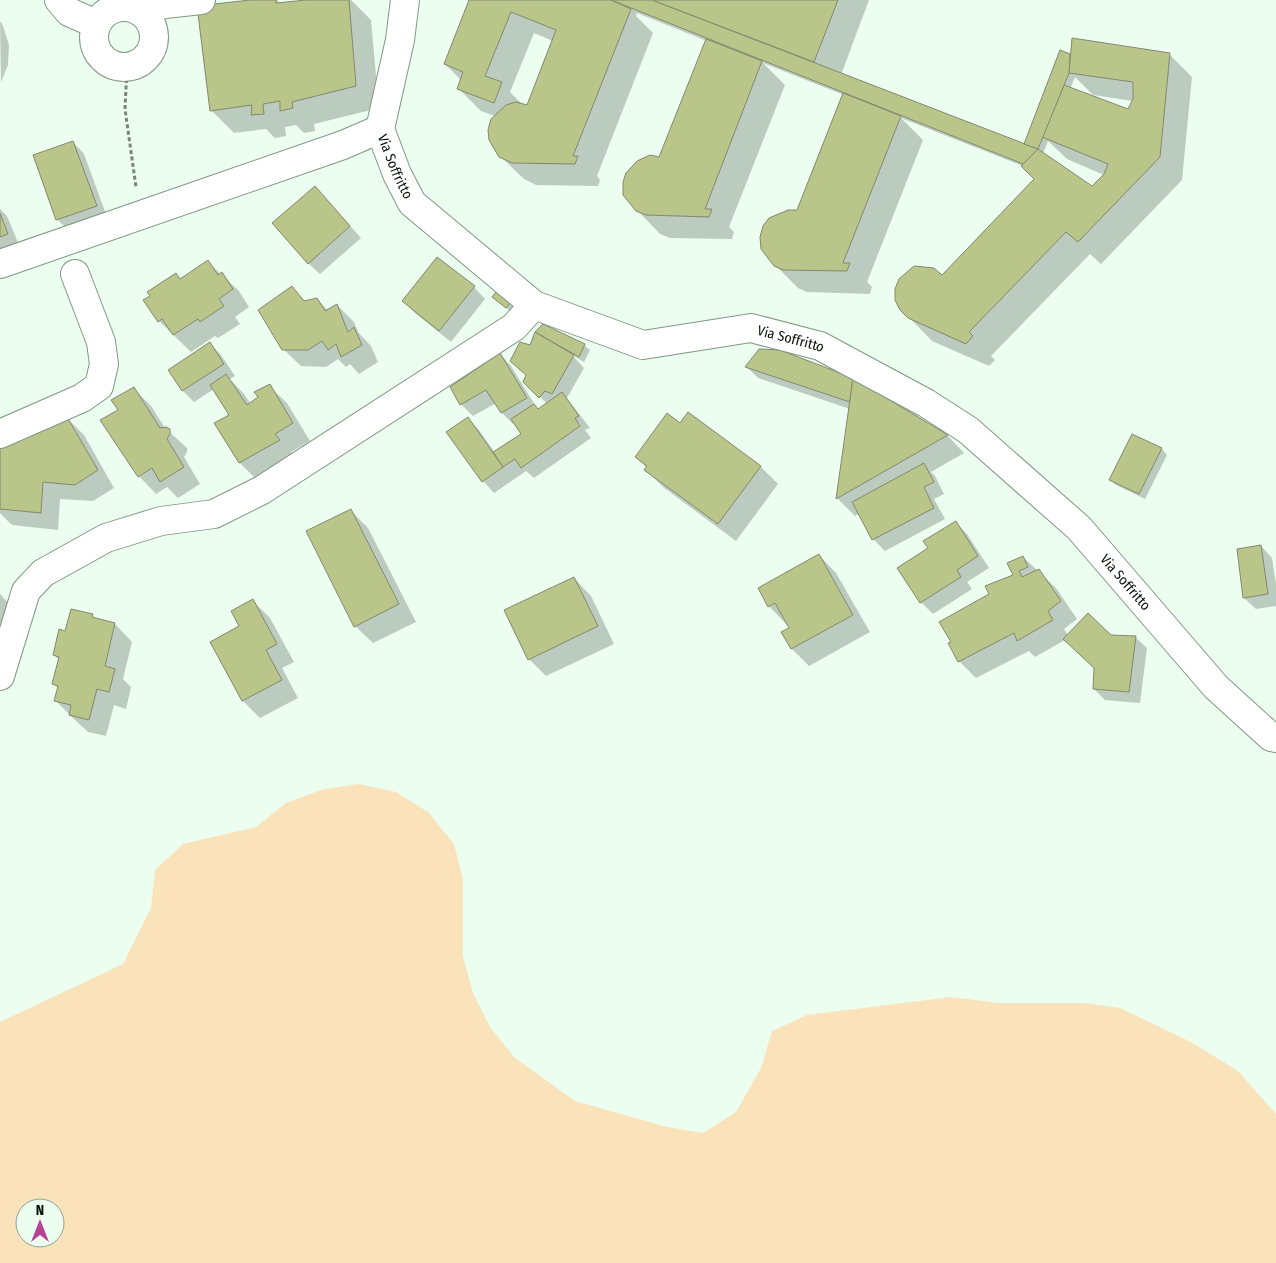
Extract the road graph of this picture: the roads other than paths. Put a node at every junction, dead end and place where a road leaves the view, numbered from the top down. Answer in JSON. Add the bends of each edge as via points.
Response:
{"nodes":[{"id":1,"x":60,"y":0,"type":"edge"},
{"id":2,"x":201,"y":0,"type":"edge"},
{"id":3,"x":405,"y":0,"type":"edge"},
{"id":4,"x":139,"y":11,"type":"junction"},
{"id":5,"x":96,"y":24,"type":"junction"},
{"id":6,"x":380,"y":129,"type":"junction"},
{"id":7,"x":0,"y":264,"type":"edge"},
{"id":8,"x":75,"y":274,"type":"dead end"},
{"id":9,"x":534,"y":305,"type":"junction"},
{"id":10,"x":0,"y":434,"type":"edge"},
{"id":11,"x":0,"y":676,"type":"edge"},
{"id":12,"x":1276,"y":738,"type":"edge"}],
"edges":[{"from":1,"to":5,"type":"street","via":[[69,12]]},
{"from":2,"to":4,"type":"street"},
{"from":3,"to":6,"type":"street","name":"Via Soffritto","via":[[400,40]]},
{"from":4,"to":5,"type":"street","via":[[119,7],[102,16]]},
{"from":4,"to":5,"type":"street","via":[[151,26],[154,36],[148,55],[141,62],[127,66],[112,65],[104,59],[94,43]]},
{"from":6,"to":7,"type":"street","via":[[343,145]]},
{"from":6,"to":9,"type":"street","name":"Via Soffritto","via":[[412,203]]},
{"from":8,"to":10,"type":"street","via":[[101,342],[104,364],[99,386],[82,398]]},
{"from":9,"to":11,"type":"street","via":[[514,326],[262,490],[214,514],[161,521],[106,538],[43,573],[26,591]]},
{"from":9,"to":12,"type":"street","name":"Via Soffritto","via":[[643,345],[751,328],[820,346],[926,403],[968,430],[1079,528],[1216,687]]}]}
